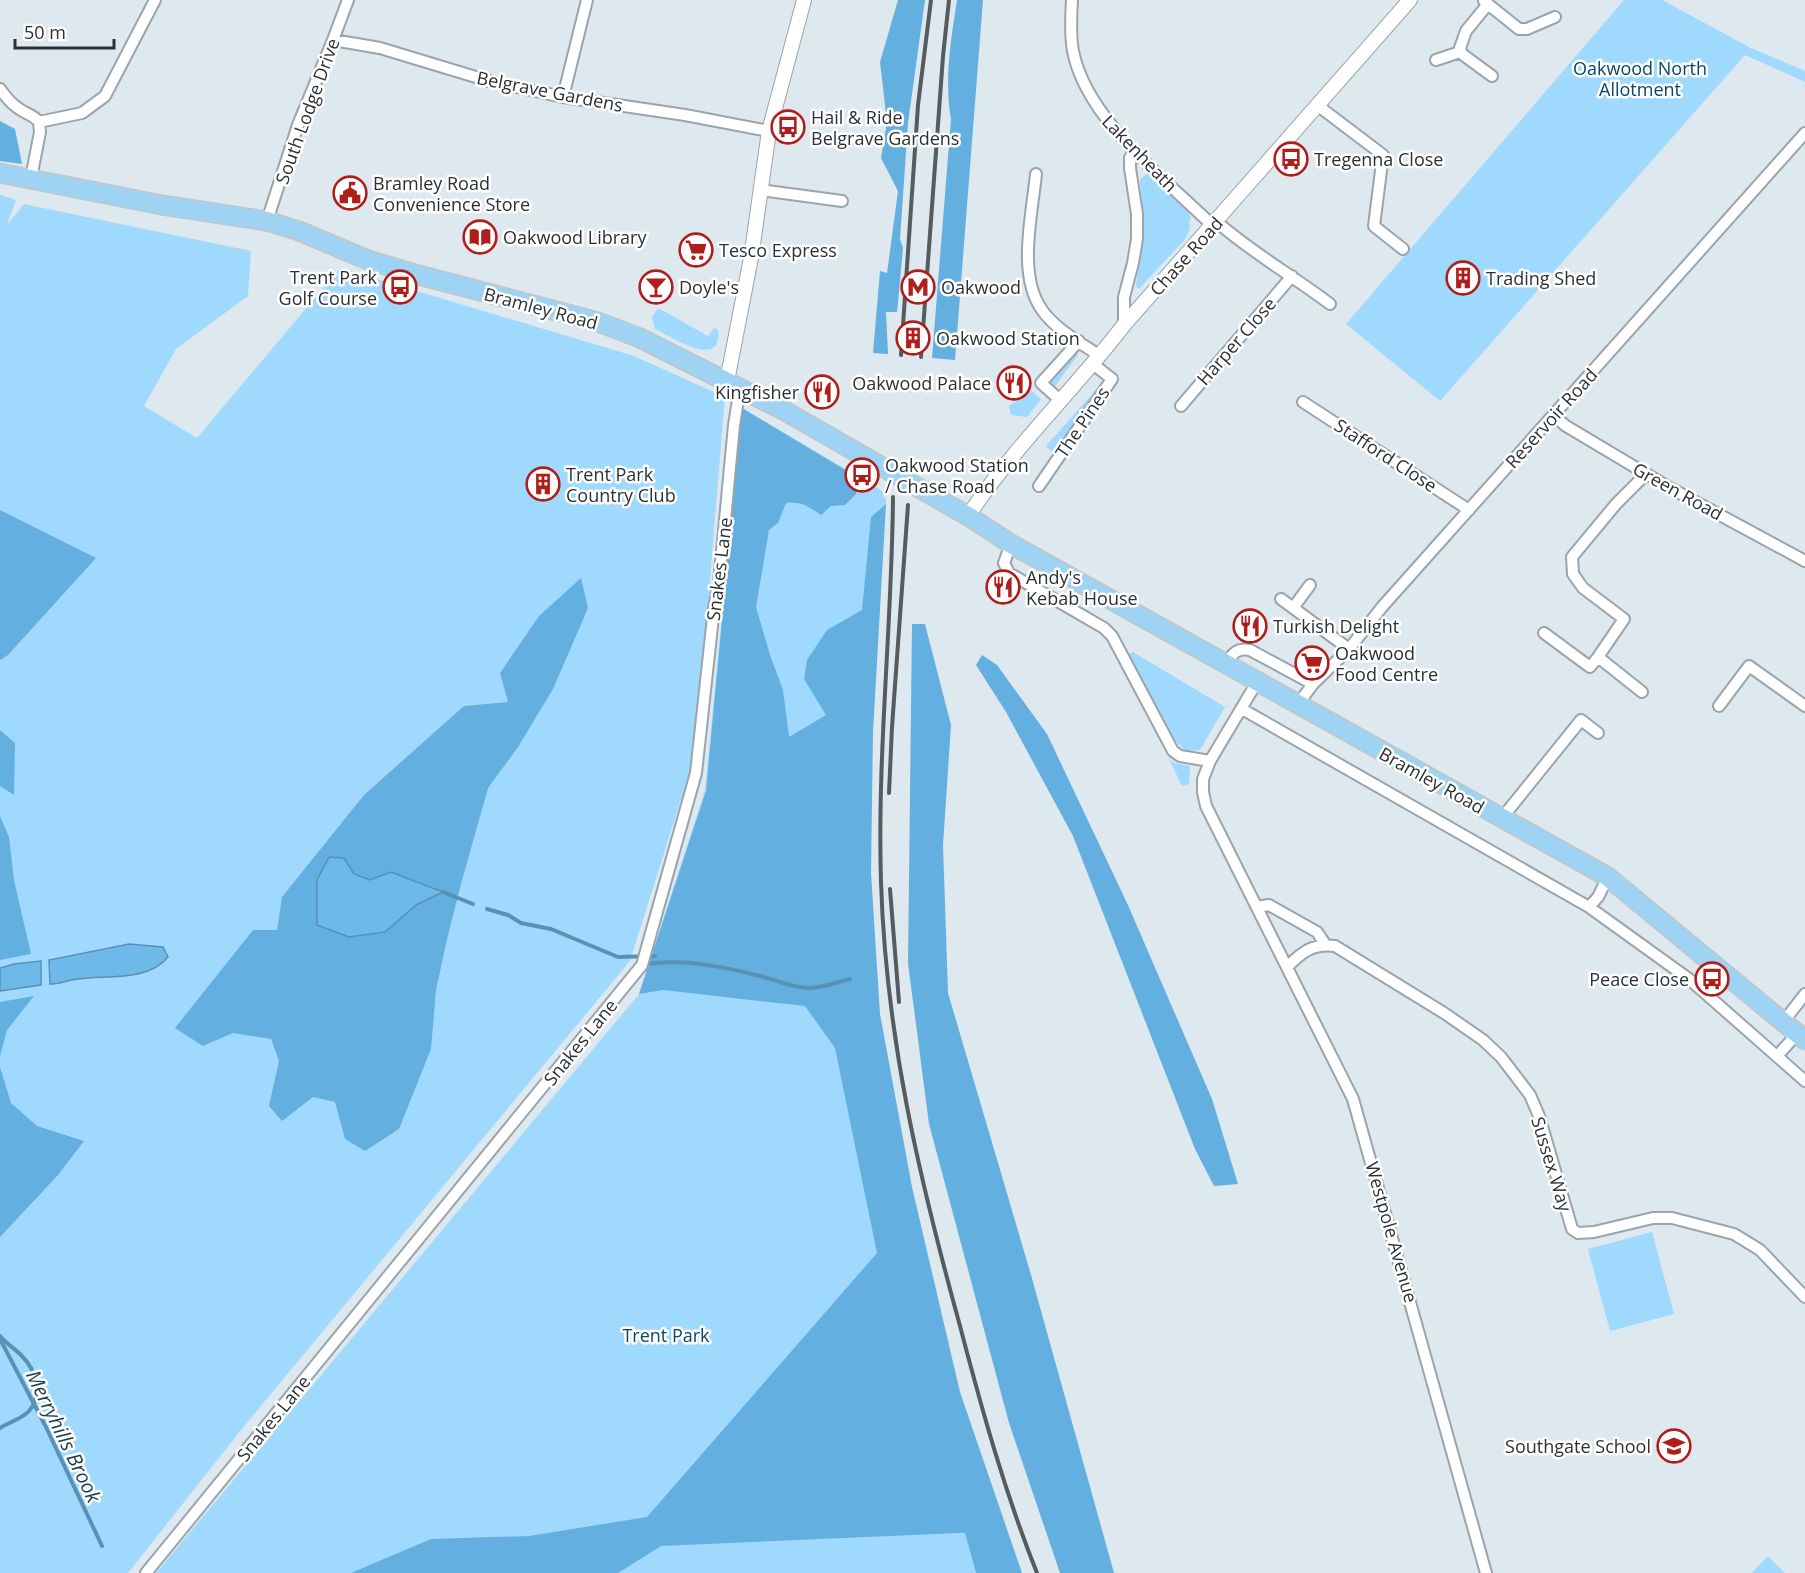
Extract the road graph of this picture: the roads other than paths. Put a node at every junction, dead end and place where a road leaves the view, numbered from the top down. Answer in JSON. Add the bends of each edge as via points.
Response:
{"nodes":[{"id":1,"x":155,"y":0,"type":"edge"},
{"id":2,"x":348,"y":0,"type":"edge"},
{"id":3,"x":587,"y":0,"type":"edge"},
{"id":4,"x":804,"y":0,"type":"edge"},
{"id":5,"x":1072,"y":0,"type":"edge"},
{"id":6,"x":1410,"y":0,"type":"edge"},
{"id":7,"x":1485,"y":2,"type":"edge"},
{"id":8,"x":1555,"y":18,"type":"dead end"},
{"id":9,"x":333,"y":40,"type":"junction"},
{"id":10,"x":1460,"y":52,"type":"junction"},
{"id":11,"x":1436,"y":60,"type":"dead end"},
{"id":12,"x":1492,"y":76,"type":"dead end"},
{"id":13,"x":2,"y":96,"type":"edge"},
{"id":14,"x":563,"y":97,"type":"junction"},
{"id":15,"x":1317,"y":105,"type":"junction"},
{"id":16,"x":39,"y":122,"type":"junction"},
{"id":17,"x":769,"y":131,"type":"junction"},
{"id":18,"x":1805,"y":133,"type":"edge"},
{"id":19,"x":1134,"y":150,"type":"junction"},
{"id":20,"x":0,"y":173,"type":"edge"},
{"id":21,"x":1036,"y":174,"type":"dead end"},
{"id":22,"x":31,"y":178,"type":"junction"},
{"id":23,"x":760,"y":190,"type":"junction"},
{"id":24,"x":842,"y":201,"type":"dead end"},
{"id":25,"x":267,"y":221,"type":"junction"},
{"id":26,"x":1215,"y":224,"type":"junction"},
{"id":27,"x":1403,"y":249,"type":"dead end"},
{"id":28,"x":1292,"y":276,"type":"junction"},
{"id":29,"x":1330,"y":304,"type":"dead end"},
{"id":30,"x":1124,"y":325,"type":"junction"},
{"id":31,"x":1079,"y":341,"type":"junction"},
{"id":32,"x":1097,"y":360,"type":"junction"},
{"id":33,"x":734,"y":385,"type":"junction"},
{"id":34,"x":1061,"y":401,"type":"junction"},
{"id":35,"x":1303,"y":402,"type":"dead end"},
{"id":36,"x":1181,"y":406,"type":"dead end"},
{"id":37,"x":1554,"y":416,"type":"junction"},
{"id":38,"x":1646,"y":474,"type":"junction"},
{"id":39,"x":1039,"y":486,"type":"dead end"},
{"id":40,"x":1469,"y":510,"type":"junction"},
{"id":41,"x":968,"y":516,"type":"junction"},
{"id":42,"x":1011,"y":544,"type":"junction"},
{"id":43,"x":1805,"y":561,"type":"edge"},
{"id":44,"x":1310,"y":585,"type":"dead end"},
{"id":45,"x":1281,"y":599,"type":"dead end"},
{"id":46,"x":1293,"y":608,"type":"junction"},
{"id":47,"x":1544,"y":633,"type":"dead end"},
{"id":48,"x":1349,"y":649,"type":"junction"},
{"id":49,"x":1598,"y":657,"type":"junction"},
{"id":50,"x":1225,"y":664,"type":"junction"},
{"id":51,"x":1257,"y":682,"type":"junction"},
{"id":52,"x":1313,"y":684,"type":"junction"},
{"id":53,"x":1642,"y":692,"type":"dead end"},
{"id":54,"x":1298,"y":704,"type":"junction"},
{"id":55,"x":1719,"y":706,"type":"dead end"},
{"id":56,"x":1805,"y":706,"type":"edge"},
{"id":57,"x":1242,"y":709,"type":"junction"},
{"id":58,"x":1598,"y":733,"type":"dead end"},
{"id":59,"x":1210,"y":761,"type":"junction"},
{"id":60,"x":1502,"y":818,"type":"junction"},
{"id":61,"x":1608,"y":876,"type":"junction"},
{"id":62,"x":1257,"y":907,"type":"junction"},
{"id":63,"x":1589,"y":907,"type":"junction"},
{"id":64,"x":1325,"y":944,"type":"junction"},
{"id":65,"x":1287,"y":967,"type":"junction"},
{"id":66,"x":1805,"y":994,"type":"edge"},
{"id":67,"x":1795,"y":1032,"type":"edge"},
{"id":68,"x":1778,"y":1055,"type":"junction"},
{"id":69,"x":1805,"y":1081,"type":"edge"},
{"id":70,"x":1805,"y":1297,"type":"edge"},
{"id":71,"x":146,"y":1573,"type":"edge"},
{"id":72,"x":1486,"y":1573,"type":"edge"}],
"edges":[{"from":1,"to":16,"type":"street","via":[[105,96],[82,113]]},
{"from":2,"to":9,"type":"street","name":"South Lodge Drive"},
{"from":3,"to":14,"type":"street"},
{"from":4,"to":17,"type":"street"},
{"from":5,"to":19,"type":"street","name":"Lakenheath","via":[[1073,52],[1084,82],[1107,123]]},
{"from":6,"to":15,"type":"street","name":"Chase Road"},
{"from":7,"to":8,"type":"street","via":[[1523,30]]},
{"from":7,"to":10,"type":"street","via":[[1466,31]]},
{"from":9,"to":14,"type":"street","name":"Belgrave Gardens","via":[[380,48],[489,81]]},
{"from":9,"to":25,"type":"street","name":"South Lodge Drive","via":[[298,125]]},
{"from":10,"to":11,"type":"street"},
{"from":10,"to":12,"type":"street"},
{"from":13,"to":16,"type":"street"},
{"from":14,"to":17,"type":"street","name":"Belgrave Gardens"},
{"from":15,"to":26,"type":"street","name":"Chase Road"},
{"from":15,"to":27,"type":"street","via":[[1383,155],[1374,226]]},
{"from":16,"to":22,"type":"street"},
{"from":17,"to":23,"type":"street"},
{"from":18,"to":37,"type":"street","name":"Reservoir Road"},
{"from":19,"to":26,"type":"street","name":"Lakenheath"},
{"from":19,"to":30,"type":"street","via":[[1130,168],[1137,239],[1124,297]]},
{"from":20,"to":22,"type":"main road","name":"Bramley Road"},
{"from":21,"to":31,"type":"street","via":[[1027,264],[1029,280],[1042,310]]},
{"from":22,"to":25,"type":"main road","name":"Bramley Road","via":[[162,205]]},
{"from":23,"to":24,"type":"street"},
{"from":23,"to":33,"type":"street","via":[[734,354]]},
{"from":25,"to":33,"type":"main road","name":"Bramley Road","via":[[377,263],[598,322],[640,338]]},
{"from":26,"to":28,"type":"street","name":"Lakenheath"},
{"from":26,"to":30,"type":"street","name":"Chase Road"},
{"from":28,"to":29,"type":"street","name":"Lakenheath"},
{"from":28,"to":36,"type":"street","name":"Harper Close"},
{"from":30,"to":32,"type":"street","name":"Chase Road"},
{"from":31,"to":32,"type":"street"},
{"from":31,"to":34,"type":"street","via":[[1041,383]]},
{"from":32,"to":34,"type":"street","name":"Chase Road"},
{"from":32,"to":39,"type":"street","name":"The Pines","via":[[1112,379]]},
{"from":33,"to":41,"type":"main road","name":"Bramley Road"},
{"from":33,"to":71,"type":"street","name":"Snakes Lane","via":[[738,400],[696,773],[642,965]]},
{"from":34,"to":41,"type":"street","name":"Chase Road"},
{"from":35,"to":40,"type":"street","name":"Stafford Close"},
{"from":37,"to":38,"type":"street","name":"Green Road"},
{"from":37,"to":40,"type":"street","name":"Reservoir Road"},
{"from":38,"to":43,"type":"street","name":"Green Road"},
{"from":38,"to":49,"type":"street","via":[[1572,557],[1574,574],[1583,588],[1624,619]]},
{"from":40,"to":48,"type":"street","name":"Reservoir Road"},
{"from":41,"to":42,"type":"main road","name":"Bramley Road"},
{"from":42,"to":50,"type":"main road","name":"Bramley Road"},
{"from":42,"to":59,"type":"street","via":[[1004,563],[1009,573],[1104,628],[1112,636],[1173,751],[1180,756]]},
{"from":44,"to":46,"type":"street"},
{"from":45,"to":46,"type":"street"},
{"from":46,"to":48,"type":"street"},
{"from":47,"to":49,"type":"street","via":[[1590,667]]},
{"from":48,"to":52,"type":"street","name":"Reservoir Road"},
{"from":49,"to":53,"type":"street"},
{"from":50,"to":51,"type":"main road","name":"Bramley Road"},
{"from":50,"to":52,"type":"street","via":[[1234,652],[1250,650]]},
{"from":51,"to":54,"type":"main road","name":"Bramley Road"},
{"from":51,"to":57,"type":"street"},
{"from":52,"to":54,"type":"street","name":"Reservoir Road"},
{"from":54,"to":60,"type":"main road","name":"Bramley Road"},
{"from":55,"to":56,"type":"street","via":[[1749,666]]},
{"from":57,"to":59,"type":"street"},
{"from":57,"to":63,"type":"street","name":"Bramley Road"},
{"from":58,"to":60,"type":"street","via":[[1581,720]]},
{"from":59,"to":62,"type":"street","via":[[1203,779],[1206,806]]},
{"from":60,"to":61,"type":"main road","name":"Bramley Road"},
{"from":61,"to":63,"type":"street"},
{"from":61,"to":67,"type":"main road","name":"Bramley Road"},
{"from":62,"to":64,"type":"street","name":"Sussex Way","via":[[1269,905],[1317,933]]},
{"from":62,"to":65,"type":"street","name":"Westpole Avenue"},
{"from":63,"to":68,"type":"street","name":"Bramley Road","via":[[1689,979]]},
{"from":64,"to":65,"type":"street","via":[[1301,953]]},
{"from":64,"to":70,"type":"street","name":"Sussex Way","via":[[1335,946],[1444,1013],[1501,1057],[1530,1095],[1539,1116],[1572,1229],[1578,1233],[1594,1232],[1653,1218],[1672,1218],[1734,1234],[1760,1250]]},
{"from":65,"to":72,"type":"street","name":"Westpole Avenue","via":[[1360,1120]]},
{"from":66,"to":67,"type":"street"},
{"from":67,"to":68,"type":"street"},
{"from":68,"to":69,"type":"street","name":"Bramley Road"}]}
